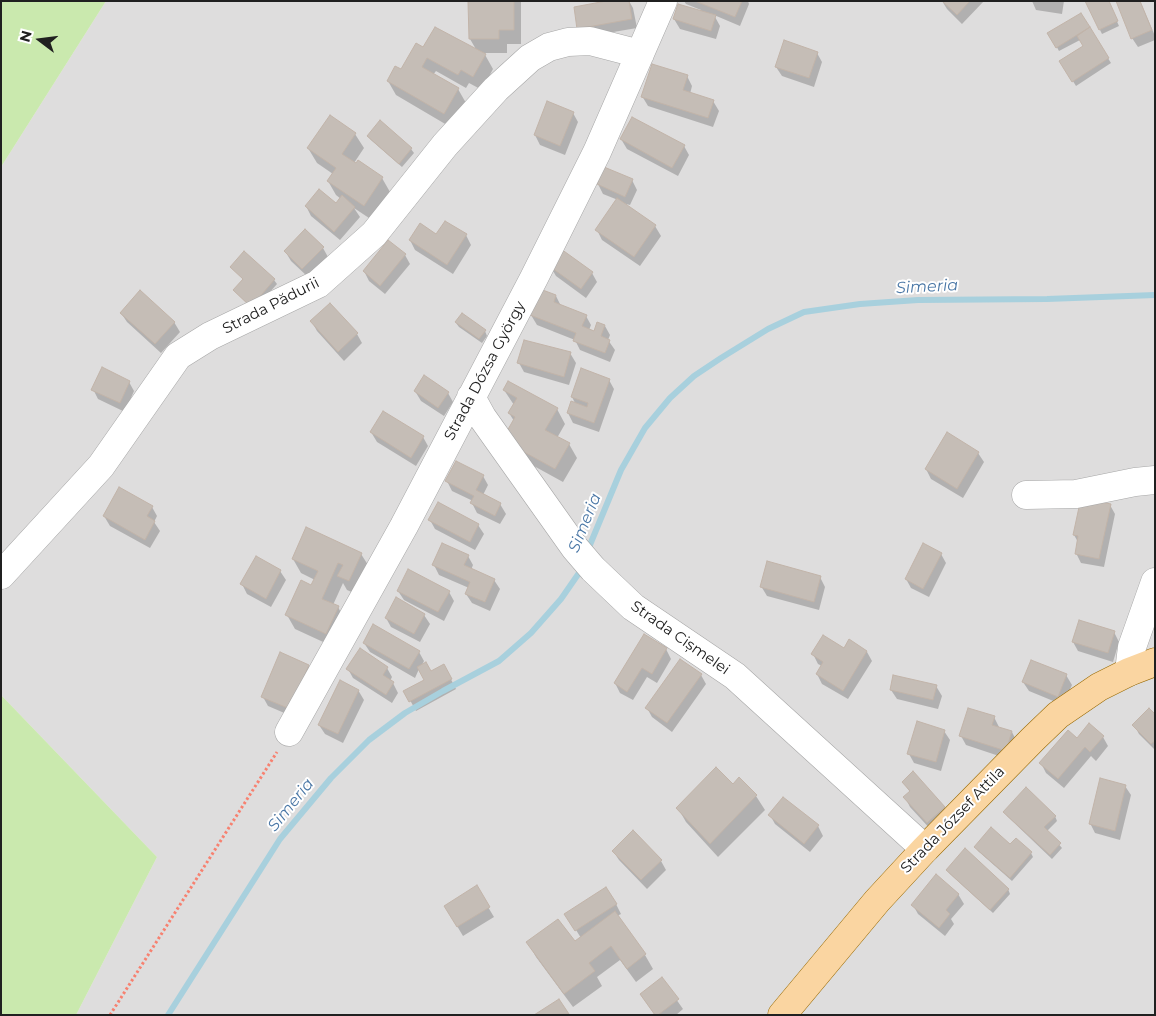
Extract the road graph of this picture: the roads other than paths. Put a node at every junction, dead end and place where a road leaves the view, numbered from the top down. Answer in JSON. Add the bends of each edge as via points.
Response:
{"nodes":[{"id":1,"x":663,"y":1,"type":"edge"},
{"id":2,"x":640,"y":54,"type":"junction"},
{"id":3,"x":471,"y":397,"type":"junction"},
{"id":4,"x":1155,"y":480,"type":"edge"},
{"id":5,"x":1026,"y":495,"type":"dead end"},
{"id":6,"x":1,"y":575,"type":"edge"},
{"id":7,"x":1155,"y":582,"type":"edge"},
{"id":8,"x":1155,"y":662,"type":"edge"},
{"id":9,"x":1128,"y":672,"type":"junction"},
{"id":10,"x":290,"y":732,"type":"road end"},
{"id":11,"x":925,"y":849,"type":"junction"},
{"id":12,"x":782,"y":1015,"type":"edge"}],
"edges":[{"from":1,"to":2,"type":"street","name":"Strada Dózsa György"},
{"from":2,"to":3,"type":"street","name":"Strada Dózsa György","via":[[597,152]]},
{"from":2,"to":6,"type":"street","name":"Strada Pădurii","via":[[590,41],[549,47],[530,58],[496,88],[445,145],[374,234],[318,284],[210,336],[178,356],[101,466]]},
{"from":3,"to":10,"type":"street","name":"Strada Dózsa György"},
{"from":3,"to":11,"type":"street","name":"Strada Cișmelei","via":[[575,548],[593,568],[633,607],[735,676]]},
{"from":4,"to":5,"type":"street","via":[[1076,494]]},
{"from":7,"to":9,"type":"street","via":[[1132,647]]},
{"from":8,"to":9,"type":"main road","name":"Strada József Attila"},
{"from":9,"to":11,"type":"main road","name":"Strada József Attila","via":[[1058,715]]},
{"from":11,"to":12,"type":"main road","name":"Strada József Attila"}]}
